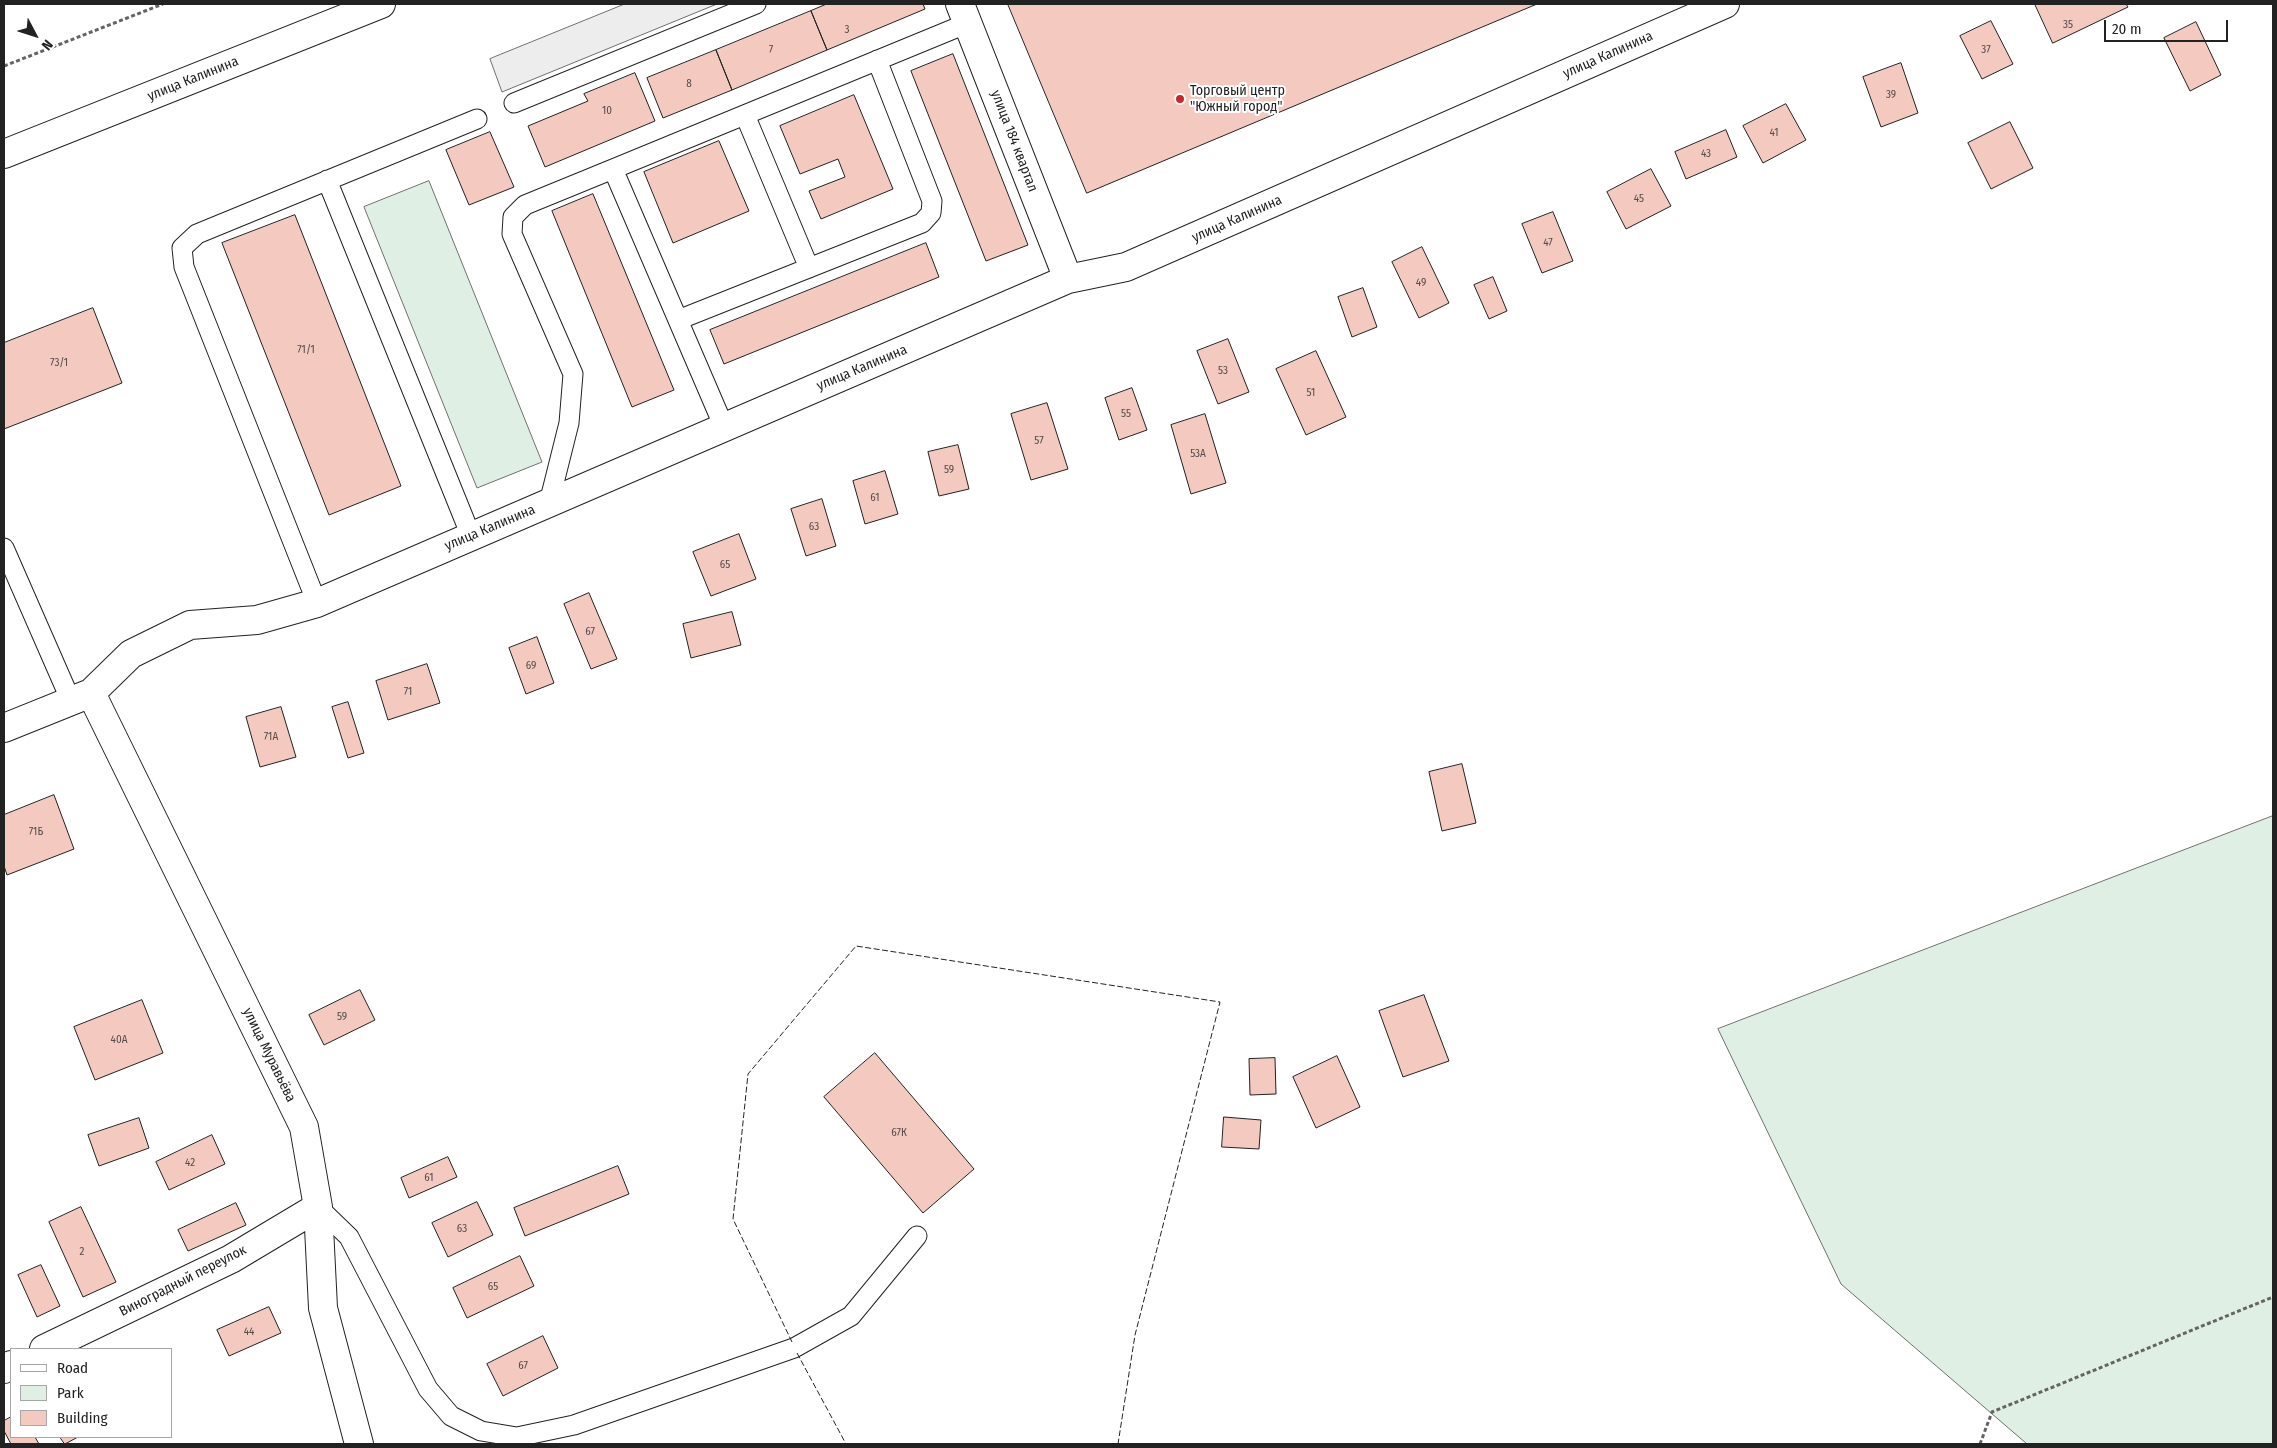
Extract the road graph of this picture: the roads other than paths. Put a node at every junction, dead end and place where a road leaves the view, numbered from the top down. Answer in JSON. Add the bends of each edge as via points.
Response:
{"nodes":[{"id":1,"x":381,"y":4,"type":"edge"},
{"id":2,"x":756,"y":4,"type":"edge"},
{"id":3,"x":1725,"y":4,"type":"edge"},
{"id":4,"x":964,"y":13,"type":"edge"},
{"id":5,"x":877,"y":60,"type":"junction"},
{"id":6,"x":514,"y":103,"type":"dead end"},
{"id":7,"x":745,"y":115,"type":"junction"},
{"id":8,"x":476,"y":119,"type":"dead end"},
{"id":9,"x":4,"y":154,"type":"edge"},
{"id":10,"x":613,"y":169,"type":"junction"},
{"id":11,"x":327,"y":180,"type":"junction"},
{"id":12,"x":809,"y":268,"type":"junction"},
{"id":13,"x":1068,"y":279,"type":"junction"},
{"id":14,"x":678,"y":320,"type":"junction"},
{"id":15,"x":724,"y":427,"type":"junction"},
{"id":16,"x":549,"y":503,"type":"junction"},
{"id":17,"x":471,"y":536,"type":"junction"},
{"id":18,"x":4,"y":548,"type":"edge"},
{"id":19,"x":317,"y":603,"type":"junction"},
{"id":20,"x":81,"y":697,"type":"junction"},
{"id":21,"x":4,"y":728,"type":"edge"},
{"id":22,"x":318,"y":1207,"type":"junction"},
{"id":23,"x":917,"y":1236,"type":"dead end"},
{"id":24,"x":46,"y":1348,"type":"edge"},
{"id":25,"x":358,"y":1444,"type":"edge"}],
"edges":[{"from":1,"to":9,"type":"street","name":"улица Калинина"},
{"from":2,"to":6,"type":"lane"},
{"from":3,"to":13,"type":"street","name":"улица Калинина","via":[[1126,267]]},
{"from":4,"to":5,"type":"lane"},
{"from":4,"to":13,"type":"street","name":"улица 184 квартал"},
{"from":5,"to":7,"type":"lane"},
{"from":5,"to":12,"type":"lane","via":[[932,200],[931,213],[922,223]]},
{"from":7,"to":10,"type":"lane"},
{"from":7,"to":12,"type":"lane"},
{"from":8,"to":11,"type":"lane"},
{"from":10,"to":14,"type":"lane"},
{"from":10,"to":16,"type":"lane","via":[[525,205],[513,217],[512,234],[573,374],[569,423]]},
{"from":11,"to":17,"type":"lane"},
{"from":11,"to":19,"type":"lane","via":[[197,234],[182,248],[184,267]]},
{"from":12,"to":14,"type":"lane"},
{"from":13,"to":15,"type":"street","name":"улица Калинина"},
{"from":14,"to":15,"type":"lane"},
{"from":15,"to":16,"type":"street","name":"улица Калинина"},
{"from":16,"to":17,"type":"street","name":"улица Калинина"},
{"from":17,"to":19,"type":"street","name":"улица Калинина"},
{"from":18,"to":20,"type":"lane"},
{"from":19,"to":20,"type":"street","name":"улица Калинина","via":[[257,620],[190,625],[131,654]]},
{"from":20,"to":21,"type":"street","name":"улица Калинина"},
{"from":20,"to":22,"type":"street","name":"улица Муравьёва","via":[[304,1127]]},
{"from":22,"to":23,"type":"lane","via":[[350,1236],[428,1389],[451,1416],[481,1431],[517,1437],[574,1425],[794,1348],[850,1316]]},
{"from":22,"to":24,"type":"street","name":"Виноградный переулок","via":[[231,1259]]},
{"from":22,"to":25,"type":"street","name":"улица Муравьёва","via":[[323,1308]]}]}
